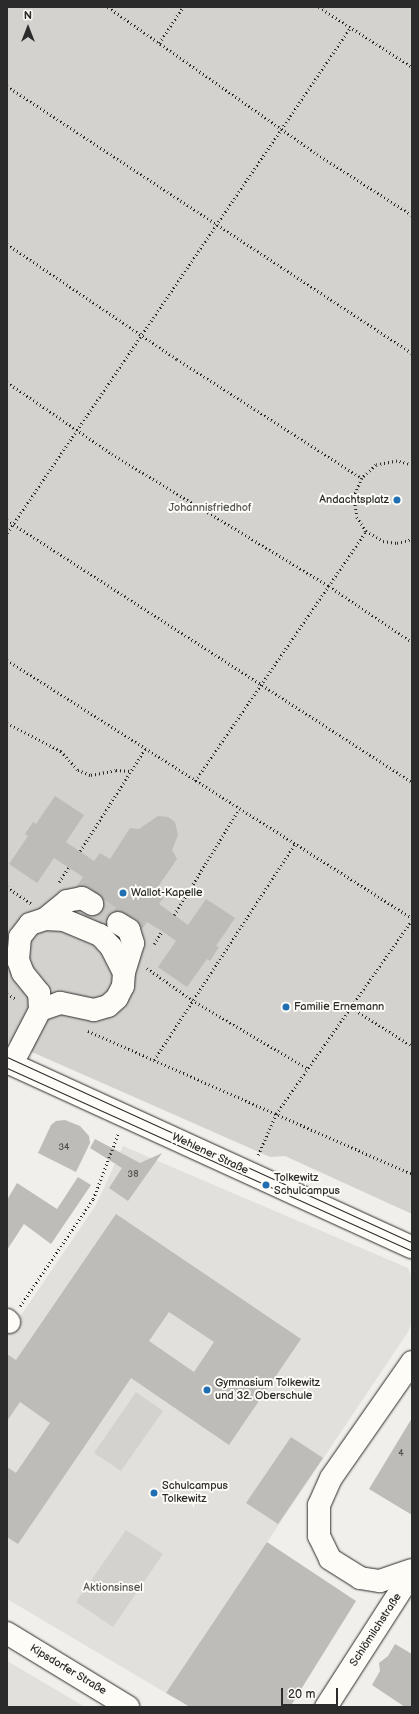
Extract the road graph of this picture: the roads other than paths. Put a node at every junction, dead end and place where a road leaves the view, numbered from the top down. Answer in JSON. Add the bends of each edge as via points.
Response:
{"nodes":[{"id":1,"x":92,"y":904,"type":"tunnel mouth"},
{"id":2,"x":45,"y":919,"type":"junction"},
{"id":3,"x":118,"y":922,"type":"tunnel mouth"},
{"id":4,"x":132,"y":968,"type":"junction"},
{"id":5,"x":40,"y":1010,"type":"junction"},
{"id":6,"x":10,"y":1063,"type":"edge"},
{"id":7,"x":409,"y":1248,"type":"edge"},
{"id":8,"x":412,"y":1362,"type":"edge"},
{"id":9,"x":412,"y":1570,"type":"edge"},
{"id":10,"x":412,"y":1574,"type":"edge"},
{"id":11,"x":7,"y":1633,"type":"edge"},
{"id":12,"x":128,"y":1707,"type":"edge"},
{"id":13,"x":326,"y":1707,"type":"edge"}],
"edges":[{"from":1,"to":2,"type":"main road","via":[[82,898],[67,900]]},
{"from":2,"to":4,"type":"main road","via":[[64,920],[100,935]]},
{"from":2,"to":5,"type":"main road","via":[[30,924],[20,937],[18,950],[23,973],[39,993]]},
{"from":3,"to":4,"type":"main road","via":[[129,930],[133,943]]},
{"from":4,"to":5,"type":"main road","via":[[118,998],[108,1006],[94,1010],[60,1003]]},
{"from":5,"to":6,"type":"main road"},
{"from":6,"to":7,"type":"main road","name":"Wehlener Straße","via":[[250,1172]]},
{"from":8,"to":9,"type":"main road","via":[[331,1478],[319,1506],[319,1536],[330,1559],[360,1578],[380,1581]]},
{"from":10,"to":13,"type":"main road","name":"Schlömilchstraße"},
{"from":11,"to":12,"type":"main road","name":"Kipsdorfer Straße"}]}
